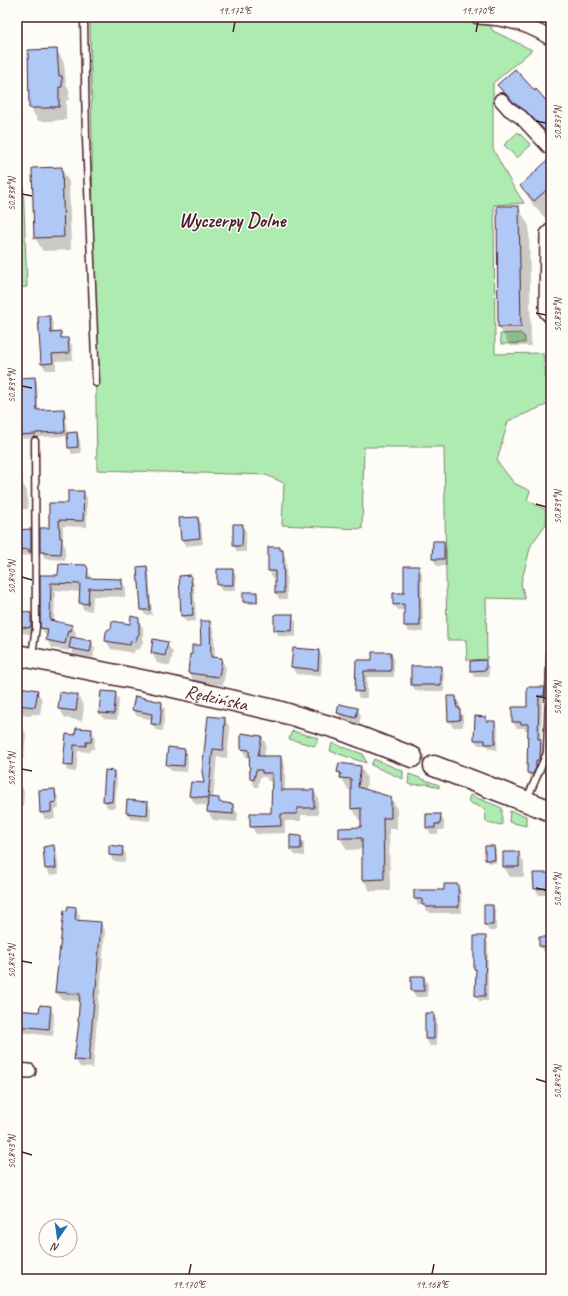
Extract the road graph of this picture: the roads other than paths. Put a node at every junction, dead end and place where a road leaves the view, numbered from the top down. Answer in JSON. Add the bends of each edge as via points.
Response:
{"nodes":[{"id":1,"x":84,"y":17,"type":"edge"},
{"id":2,"x":478,"y":17,"type":"edge"},
{"id":3,"x":505,"y":18,"type":"edge"},
{"id":4,"x":551,"y":39,"type":"edge"},
{"id":5,"x":501,"y":100,"type":"dead end"},
{"id":6,"x":551,"y":149,"type":"edge"},
{"id":7,"x":551,"y":230,"type":"edge"},
{"id":8,"x":551,"y":317,"type":"edge"},
{"id":9,"x":96,"y":383,"type":"dead end"},
{"id":10,"x":35,"y":441,"type":"dead end"},
{"id":11,"x":551,"y":635,"type":"edge"},
{"id":12,"x":24,"y":656,"type":"edge"},
{"id":13,"x":526,"y":801,"type":"junction"},
{"id":14,"x":551,"y":811,"type":"edge"}],
"edges":[{"from":1,"to":9,"type":"lane"},
{"from":2,"to":3,"type":"street"},
{"from":3,"to":4,"type":"street"},
{"from":5,"to":6,"type":"street"},
{"from":7,"to":8,"type":"street","via":[[547,234],[546,312]]},
{"from":10,"to":12,"type":"lane","via":[[36,627]]},
{"from":11,"to":13,"type":"lane","via":[[547,753]]},
{"from":12,"to":13,"type":"main road","name":"Rędzińska","via":[[278,711],[412,757],[416,766],[425,770],[434,766]]},
{"from":13,"to":14,"type":"main road"}]}
